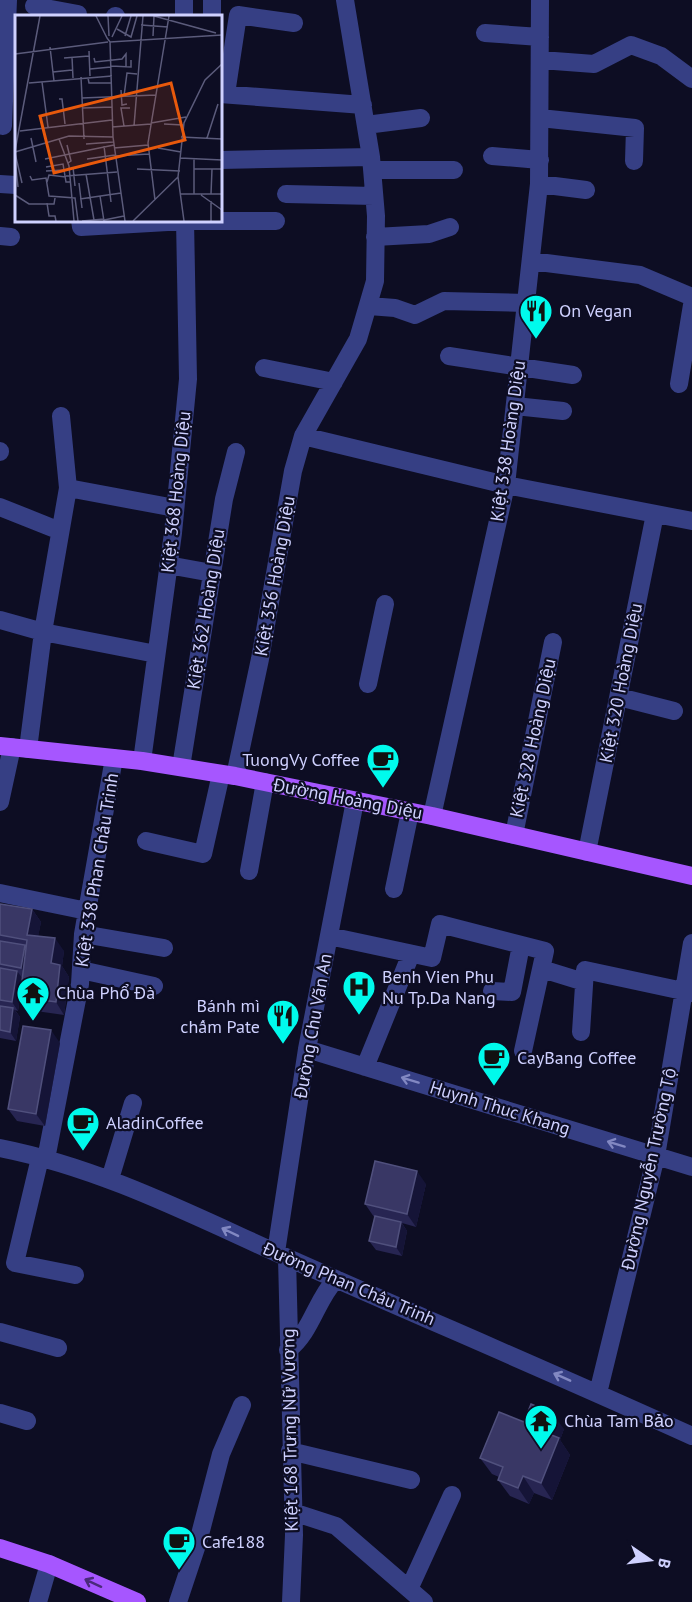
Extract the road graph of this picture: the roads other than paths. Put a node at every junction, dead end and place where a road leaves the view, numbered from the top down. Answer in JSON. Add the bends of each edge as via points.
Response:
{"nodes":[{"id":1,"x":8,"y":0,"type":"edge"},
{"id":2,"x":345,"y":0,"type":"edge"},
{"id":3,"x":540,"y":0,"type":"edge"},
{"id":4,"x":34,"y":6,"type":"dead end"},
{"id":5,"x":79,"y":10,"type":"edge"},
{"id":6,"x":294,"y":23,"type":"dead end"},
{"id":7,"x":227,"y":27,"type":"edge"},
{"id":8,"x":485,"y":33,"type":"dead end"},
{"id":9,"x":540,"y":37,"type":"junction"},
{"id":10,"x":541,"y":60,"type":"junction"},
{"id":11,"x":692,"y":79,"type":"edge"},
{"id":12,"x":223,"y":94,"type":"edge"},
{"id":13,"x":363,"y":105,"type":"junction"},
{"id":14,"x":421,"y":118,"type":"dead end"},
{"id":15,"x":540,"y":118,"type":"junction"},
{"id":16,"x":366,"y":125,"type":"junction"},
{"id":17,"x":6,"y":126,"type":"edge"},
{"id":18,"x":492,"y":156,"type":"dead end"},
{"id":19,"x":222,"y":160,"type":"edge"},
{"id":20,"x":540,"y":160,"type":"junction"},
{"id":21,"x":634,"y":161,"type":"dead end"},
{"id":22,"x":372,"y":164,"type":"junction"},
{"id":23,"x":454,"y":170,"type":"dead end"},
{"id":24,"x":0,"y":184,"type":"edge"},
{"id":25,"x":539,"y":184,"type":"junction"},
{"id":26,"x":15,"y":185,"type":"edge"},
{"id":27,"x":586,"y":190,"type":"dead end"},
{"id":28,"x":286,"y":194,"type":"dead end"},
{"id":29,"x":374,"y":196,"type":"junction"},
{"id":30,"x":222,"y":221,"type":"edge"},
{"id":31,"x":276,"y":221,"type":"dead end"},
{"id":32,"x":80,"y":222,"type":"edge"},
{"id":33,"x":168,"y":222,"type":"edge"},
{"id":34,"x":185,"y":222,"type":"edge"},
{"id":35,"x":450,"y":227,"type":"dead end"},
{"id":36,"x":375,"y":237,"type":"junction"},
{"id":37,"x":531,"y":261,"type":"junction"},
{"id":38,"x":692,"y":297,"type":"edge"},
{"id":39,"x":526,"y":303,"type":"junction"},
{"id":40,"x":692,"y":305,"type":"edge"},
{"id":41,"x":369,"y":306,"type":"junction"},
{"id":42,"x":449,"y":356,"type":"dead end"},
{"id":43,"x":264,"y":368,"type":"dead end"},
{"id":44,"x":519,"y":368,"type":"junction"},
{"id":45,"x":573,"y":375,"type":"dead end"},
{"id":46,"x":334,"y":382,"type":"junction"},
{"id":47,"x":679,"y":384,"type":"dead end"},
{"id":48,"x":515,"y":406,"type":"junction"},
{"id":49,"x":563,"y":411,"type":"dead end"},
{"id":50,"x":62,"y":416,"type":"dead end"},
{"id":51,"x":303,"y":436,"type":"junction"},
{"id":52,"x":236,"y":452,"type":"dead end"},
{"id":53,"x":506,"y":485,"type":"junction"},
{"id":54,"x":68,"y":488,"type":"junction"},
{"id":55,"x":0,"y":507,"type":"edge"},
{"id":56,"x":175,"y":508,"type":"junction"},
{"id":57,"x":655,"y":514,"type":"junction"},
{"id":58,"x":692,"y":521,"type":"edge"},
{"id":59,"x":60,"y":531,"type":"junction"},
{"id":60,"x":168,"y":565,"type":"junction"},
{"id":61,"x":212,"y":573,"type":"junction"},
{"id":62,"x":386,"y":604,"type":"dead end"},
{"id":63,"x":0,"y":620,"type":"edge"},
{"id":64,"x":43,"y":632,"type":"junction"},
{"id":65,"x":553,"y":642,"type":"dead end"},
{"id":66,"x":156,"y":654,"type":"junction"},
{"id":67,"x":368,"y":684,"type":"dead end"},
{"id":68,"x":618,"y":697,"type":"junction"},
{"id":69,"x":674,"y":711,"type":"dead end"},
{"id":70,"x":13,"y":747,"type":"edge"},
{"id":71,"x":114,"y":758,"type":"junction"},
{"id":72,"x":142,"y":761,"type":"junction"},
{"id":73,"x":181,"y":767,"type":"junction"},
{"id":74,"x":228,"y":775,"type":"junction"},
{"id":75,"x":265,"y":782,"type":"junction"},
{"id":76,"x":355,"y":801,"type":"junction"},
{"id":77,"x":0,"y":802,"type":"edge"},
{"id":78,"x":410,"y":812,"type":"junction"},
{"id":79,"x":432,"y":816,"type":"junction"},
{"id":80,"x":514,"y":835,"type":"junction"},
{"id":81,"x":146,"y":841,"type":"dead end"},
{"id":82,"x":588,"y":852,"type":"junction"},
{"id":83,"x":249,"y":871,"type":"dead end"},
{"id":84,"x":692,"y":876,"type":"edge"},
{"id":85,"x":394,"y":889,"type":"dead end"},
{"id":86,"x":0,"y":893,"type":"edge"},
{"id":87,"x":87,"y":910,"type":"junction"},
{"id":88,"x":83,"y":934,"type":"junction"},
{"id":89,"x":329,"y":936,"type":"junction"},
{"id":90,"x":692,"y":943,"type":"edge"},
{"id":91,"x":521,"y":945,"type":"junction"},
{"id":92,"x":164,"y":948,"type":"dead end"},
{"id":93,"x":411,"y":954,"type":"junction"},
{"id":94,"x":542,"y":969,"type":"junction"},
{"id":95,"x":81,"y":970,"type":"junction"},
{"id":96,"x":584,"y":982,"type":"junction"},
{"id":97,"x":154,"y":986,"type":"dead end"},
{"id":98,"x":492,"y":991,"type":"dead end"},
{"id":99,"x":688,"y":992,"type":"edge"},
{"id":100,"x":685,"y":1028,"type":"edge"},
{"id":101,"x":581,"y":1032,"type":"dead end"},
{"id":102,"x":307,"y":1048,"type":"junction"},
{"id":103,"x":523,"y":1051,"type":"dead end"},
{"id":104,"x":365,"y":1067,"type":"junction"},
{"id":105,"x":133,"y":1102,"type":"dead end"},
{"id":106,"x":0,"y":1148,"type":"edge"},
{"id":107,"x":656,"y":1156,"type":"junction"},
{"id":108,"x":43,"y":1158,"type":"junction"},
{"id":109,"x":692,"y":1167,"type":"edge"},
{"id":110,"x":110,"y":1179,"type":"junction"},
{"id":111,"x":281,"y":1255,"type":"junction"},
{"id":112,"x":75,"y":1275,"type":"dead end"},
{"id":113,"x":336,"y":1279,"type":"junction"},
{"id":114,"x":0,"y":1332,"type":"edge"},
{"id":115,"x":58,"y":1348,"type":"dead end"},
{"id":116,"x":288,"y":1350,"type":"junction"},
{"id":117,"x":598,"y":1394,"type":"junction"},
{"id":118,"x":242,"y":1405,"type":"dead end"},
{"id":119,"x":0,"y":1413,"type":"edge"},
{"id":120,"x":27,"y":1421,"type":"dead end"},
{"id":121,"x":692,"y":1436,"type":"edge"},
{"id":122,"x":291,"y":1451,"type":"junction"},
{"id":123,"x":411,"y":1480,"type":"dead end"},
{"id":124,"x":452,"y":1496,"type":"dead end"},
{"id":125,"x":293,"y":1512,"type":"junction"},
{"id":126,"x":0,"y":1548,"type":"edge"},
{"id":127,"x":49,"y":1564,"type":"junction"},
{"id":128,"x":410,"y":1587,"type":"junction"},
{"id":129,"x":38,"y":1602,"type":"edge"},
{"id":130,"x":137,"y":1602,"type":"edge"},
{"id":131,"x":178,"y":1602,"type":"edge"},
{"id":132,"x":291,"y":1602,"type":"edge"},
{"id":133,"x":424,"y":1602,"type":"edge"}],
"edges":[{"from":1,"to":17,"type":"street"},
{"from":2,"to":13,"type":"street","name":"Kiệt 356 Hoàng Diệu"},
{"from":3,"to":9,"type":"street","name":"Kiệt 338 Hoàng Diệu"},
{"from":4,"to":5,"type":"street"},
{"from":6,"to":7,"type":"street","via":[[238,15]]},
{"from":7,"to":12,"type":"street"},
{"from":8,"to":9,"type":"street"},
{"from":9,"to":10,"type":"street","name":"Kiệt 338 Hoàng Diệu"},
{"from":10,"to":11,"type":"street","via":[[594,64],[631,45],[661,56]]},
{"from":10,"to":15,"type":"street","name":"Kiệt 338 Hoàng Diệu"},
{"from":12,"to":13,"type":"street"},
{"from":13,"to":16,"type":"street","name":"Kiệt 356 Hoàng Diệu"},
{"from":14,"to":16,"type":"street"},
{"from":15,"to":20,"type":"street","name":"Kiệt 338 Hoàng Diệu"},
{"from":15,"to":21,"type":"street","via":[[635,128]]},
{"from":16,"to":22,"type":"street","name":"Kiệt 356 Hoàng Diệu"},
{"from":18,"to":20,"type":"street"},
{"from":19,"to":22,"type":"street"},
{"from":20,"to":25,"type":"street","name":"Kiệt 338 Hoàng Diệu"},
{"from":22,"to":23,"type":"street"},
{"from":22,"to":29,"type":"street","name":"Kiệt 356 Hoàng Diệu"},
{"from":24,"to":26,"type":"street"},
{"from":25,"to":27,"type":"street"},
{"from":25,"to":37,"type":"street","name":"Kiệt 338 Hoàng Diệu"},
{"from":28,"to":29,"type":"street"},
{"from":29,"to":36,"type":"street","name":"Kiệt 356 Hoàng Diệu"},
{"from":30,"to":31,"type":"street"},
{"from":32,"to":33,"type":"street","via":[[81,227]]},
{"from":34,"to":56,"type":"street","name":"Kiệt 368 Hoàng Diệu","via":[[188,379]]},
{"from":35,"to":36,"type":"street","via":[[429,234]]},
{"from":36,"to":41,"type":"street","name":"Kiệt 356 Hoàng Diệu","via":[[375,281]]},
{"from":37,"to":38,"type":"street","via":[[640,275]]},
{"from":37,"to":39,"type":"street","name":"Kiệt 338 Hoàng Diệu"},
{"from":39,"to":41,"type":"street","via":[[444,301],[415,315],[395,308]]},
{"from":39,"to":44,"type":"street","name":"Kiệt 338 Hoàng Diệu"},
{"from":40,"to":47,"type":"street"},
{"from":41,"to":46,"type":"street","name":"Kiệt 356 Hoàng Diệu","via":[[358,339]]},
{"from":42,"to":44,"type":"street"},
{"from":43,"to":46,"type":"street"},
{"from":44,"to":45,"type":"street"},
{"from":44,"to":48,"type":"street","name":"Kiệt 338 Hoàng Diệu"},
{"from":46,"to":51,"type":"street","name":"Kiệt 356 Hoàng Diệu"},
{"from":48,"to":49,"type":"street"},
{"from":48,"to":53,"type":"street","name":"Kiệt 338 Hoàng Diệu"},
{"from":50,"to":54,"type":"street"},
{"from":51,"to":53,"type":"street"},
{"from":51,"to":74,"type":"street","name":"Kiệt 356 Hoàng Diệu","via":[[293,471],[260,659]]},
{"from":52,"to":61,"type":"street","name":"Kiệt 362 Hoàng Diệu"},
{"from":53,"to":57,"type":"street"},
{"from":53,"to":79,"type":"street","name":"Kiệt 338 Hoàng Diệu"},
{"from":54,"to":56,"type":"street"},
{"from":54,"to":59,"type":"street"},
{"from":55,"to":59,"type":"street"},
{"from":56,"to":60,"type":"street","name":"Kiệt 368 Hoàng Diệu"},
{"from":57,"to":58,"type":"street"},
{"from":57,"to":68,"type":"street","name":"Kiệt 320 Hoàng Diệu"},
{"from":59,"to":64,"type":"street"},
{"from":60,"to":61,"type":"street"},
{"from":60,"to":66,"type":"street","name":"Kiệt 368 Hoàng Diệu"},
{"from":61,"to":73,"type":"street","name":"Kiệt 362 Hoàng Diệu"},
{"from":62,"to":67,"type":"street"},
{"from":63,"to":64,"type":"street"},
{"from":64,"to":66,"type":"street"},
{"from":64,"to":70,"type":"street"},
{"from":65,"to":80,"type":"street","name":"Kiệt 328 Hoàng Diệu"},
{"from":66,"to":72,"type":"street","name":"Kiệt 368 Hoàng Diệu"},
{"from":68,"to":69,"type":"street"},
{"from":68,"to":82,"type":"street","name":"Kiệt 320 Hoàng Diệu"},
{"from":70,"to":71,"type":"main road","name":"Đường Hoàng Diệu"},
{"from":70,"to":77,"type":"street"},
{"from":71,"to":72,"type":"main road","name":"Đường Hoàng Diệu"},
{"from":71,"to":87,"type":"street","name":"Kiệt 338 Phan Châu Trinh"},
{"from":72,"to":73,"type":"main road","name":"Đường Hoàng Diệu"},
{"from":73,"to":74,"type":"main road","name":"Đường Hoàng Diệu"},
{"from":74,"to":75,"type":"main road","name":"Đường Hoàng Diệu"},
{"from":74,"to":81,"type":"street","name":"Kiệt 356 Hoàng Diệu","via":[[203,854]]},
{"from":75,"to":76,"type":"main road","name":"Đường Hoàng Diệu"},
{"from":75,"to":83,"type":"street"},
{"from":76,"to":78,"type":"main road","name":"Đường Hoàng Diệu"},
{"from":76,"to":89,"type":"street","name":"Đường Chu Văn An"},
{"from":78,"to":79,"type":"main road","name":"Đường Hoàng Diệu"},
{"from":78,"to":85,"type":"street"},
{"from":79,"to":80,"type":"main road","name":"Đường Hoàng Diệu"},
{"from":80,"to":82,"type":"main road","name":"Đường Hoàng Diệu"},
{"from":82,"to":84,"type":"main road","name":"Đường Hoàng Diệu"},
{"from":86,"to":87,"type":"street"},
{"from":87,"to":88,"type":"street","name":"Kiệt 338 Phan Châu Trinh"},
{"from":88,"to":92,"type":"street"},
{"from":88,"to":95,"type":"street","name":"Kiệt 338 Phan Châu Trinh"},
{"from":89,"to":93,"type":"street"},
{"from":89,"to":102,"type":"street","name":"Đường Chu Văn An"},
{"from":90,"to":99,"type":"street","name":"Đường Nguyễn Trường Tộ"},
{"from":91,"to":93,"type":"street","via":[[440,924],[432,958]]},
{"from":91,"to":94,"type":"street","via":[[545,951]]},
{"from":91,"to":98,"type":"street","via":[[512,992]]},
{"from":93,"to":104,"type":"street"},
{"from":94,"to":96,"type":"street"},
{"from":94,"to":103,"type":"street"},
{"from":95,"to":97,"type":"street"},
{"from":95,"to":108,"type":"street","name":"Kiệt 338 Phan Châu Trinh"},
{"from":96,"to":99,"type":"street","via":[[585,970]]},
{"from":96,"to":101,"type":"street"},
{"from":99,"to":100,"type":"street","name":"Đường Nguyễn Trường Tộ"},
{"from":100,"to":107,"type":"street","name":"Đường Nguyễn Trường Tộ"},
{"from":102,"to":104,"type":"street","name":"Huynh Thuc Khang"},
{"from":102,"to":111,"type":"street","name":"Đường Chu Văn An"},
{"from":107,"to":104,"type":"street","name":"Huynh Thuc Khang","one_way":true},
{"from":105,"to":110,"type":"street"},
{"from":106,"to":108,"type":"street","name":"Đường Phan Châu Trinh"},
{"from":107,"to":109,"type":"street","name":"Huynh Thuc Khang"},
{"from":107,"to":117,"type":"street","name":"Đường Nguyễn Trường Tộ"},
{"from":108,"to":110,"type":"street","name":"Đường Phan Châu Trinh"},
{"from":108,"to":112,"type":"street","name":"Kiệt 338 Phan Châu Trinh","via":[[15,1263]]},
{"from":111,"to":110,"type":"street","name":"Đường Phan Châu Trinh","one_way":true},
{"from":111,"to":113,"type":"street","name":"Đường Phan Châu Trinh"},
{"from":111,"to":116,"type":"street","name":"Kiệt 168 Trưng Nữ Vương"},
{"from":113,"to":116,"type":"street","via":[[319,1301],[302,1336]]},
{"from":117,"to":113,"type":"street","name":"Đường Phan Châu Trinh","one_way":true},
{"from":114,"to":115,"type":"street"},
{"from":116,"to":122,"type":"street","name":"Kiệt 168 Trưng Nữ Vương"},
{"from":117,"to":121,"type":"street","name":"Đường Phan Châu Trinh"},
{"from":118,"to":131,"type":"street","via":[[221,1454]]},
{"from":119,"to":120,"type":"street"},
{"from":122,"to":123,"type":"street"},
{"from":122,"to":125,"type":"street","name":"Kiệt 168 Trưng Nữ Vương"},
{"from":124,"to":128,"type":"street"},
{"from":125,"to":128,"type":"street","via":[[336,1526]]},
{"from":125,"to":132,"type":"street","name":"Kiệt 168 Trưng Nữ Vương"},
{"from":126,"to":127,"type":"main road"},
{"from":127,"to":129,"type":"street"},
{"from":130,"to":127,"type":"main road","one_way":true},
{"from":128,"to":133,"type":"street"}]}
